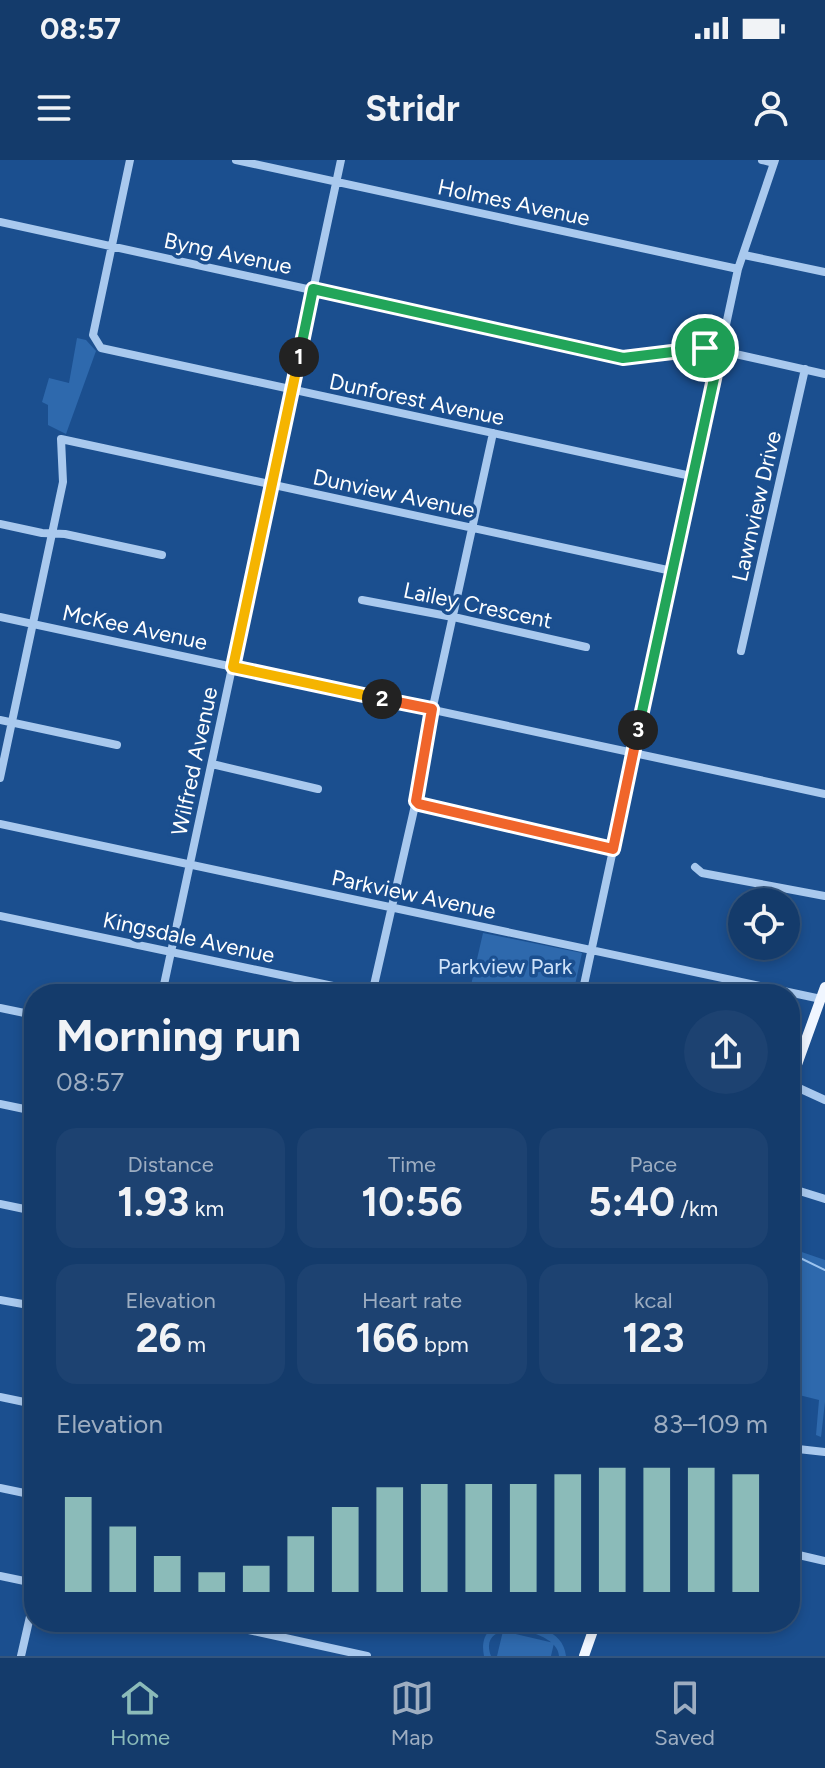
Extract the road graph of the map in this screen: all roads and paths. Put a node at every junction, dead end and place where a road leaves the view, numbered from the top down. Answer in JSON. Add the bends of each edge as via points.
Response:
{"nodes":[{"id":1,"x":130,"y":160,"type":"edge"},
{"id":2,"x":236,"y":160,"type":"edge"},
{"id":3,"x":341,"y":160,"type":"edge"},
{"id":4,"x":762,"y":160,"type":"edge"},
{"id":5,"x":774,"y":161,"type":"edge"},
{"id":6,"x":336,"y":183,"type":"junction"},
{"id":7,"x":0,"y":222,"type":"edge"},
{"id":8,"x":113,"y":246,"type":"junction"},
{"id":9,"x":744,"y":255,"type":"junction"},
{"id":10,"x":738,"y":269,"type":"junction"},
{"id":11,"x":825,"y":272,"type":"edge"},
{"id":12,"x":313,"y":289,"type":"junction"},
{"id":13,"x":720,"y":351,"type":"junction"},
{"id":14,"x":805,"y":369,"type":"junction"},
{"id":15,"x":825,"y":374,"type":"edge"},
{"id":16,"x":291,"y":390,"type":"junction"},
{"id":17,"x":493,"y":433,"type":"junction"},
{"id":18,"x":691,"y":476,"type":"junction"},
{"id":19,"x":273,"y":487,"type":"junction"},
{"id":20,"x":0,"y":524,"type":"edge"},
{"id":21,"x":473,"y":528,"type":"junction"},
{"id":22,"x":52,"y":533,"type":"junction"},
{"id":23,"x":162,"y":555,"type":"dead end"},
{"id":24,"x":672,"y":571,"type":"junction"},
{"id":25,"x":362,"y":600,"type":"dead end"},
{"id":26,"x":0,"y":617,"type":"edge"},
{"id":27,"x":454,"y":617,"type":"junction"},
{"id":28,"x":33,"y":624,"type":"junction"},
{"id":29,"x":586,"y":647,"type":"dead end"},
{"id":30,"x":741,"y":651,"type":"dead end"},
{"id":31,"x":233,"y":667,"type":"junction"},
{"id":32,"x":432,"y":709,"type":"junction"},
{"id":33,"x":0,"y":720,"type":"edge"},
{"id":34,"x":13,"y":723,"type":"junction"},
{"id":35,"x":117,"y":745,"type":"dead end"},
{"id":36,"x":633,"y":753,"type":"junction"},
{"id":37,"x":212,"y":764,"type":"junction"},
{"id":38,"x":0,"y":778,"type":"edge"},
{"id":39,"x":318,"y":789,"type":"dead end"},
{"id":40,"x":825,"y":794,"type":"edge"},
{"id":41,"x":416,"y":801,"type":"junction"},
{"id":42,"x":0,"y":824,"type":"edge"},
{"id":43,"x":613,"y":849,"type":"junction"},
{"id":44,"x":190,"y":865,"type":"junction"},
{"id":45,"x":695,"y":867,"type":"dead end"},
{"id":46,"x":825,"y":896,"type":"edge"},
{"id":47,"x":390,"y":907,"type":"junction"},
{"id":48,"x":0,"y":916,"type":"edge"},
{"id":49,"x":591,"y":950,"type":"junction"},
{"id":50,"x":171,"y":951,"type":"junction"},
{"id":51,"x":164,"y":984,"type":"edge"},
{"id":52,"x":325,"y":984,"type":"edge"},
{"id":53,"x":374,"y":984,"type":"edge"},
{"id":54,"x":584,"y":984,"type":"edge"},
{"id":55,"x":751,"y":984,"type":"edge"},
{"id":56,"x":825,"y":987,"type":"edge"},
{"id":57,"x":800,"y":995,"type":"edge"},
{"id":58,"x":821,"y":999,"type":"junction"},
{"id":59,"x":0,"y":1008,"type":"edge"},
{"id":60,"x":24,"y":1013,"type":"edge"},
{"id":61,"x":800,"y":1057,"type":"edge"},
{"id":62,"x":800,"y":1089,"type":"edge"},
{"id":63,"x":825,"y":1100,"type":"edge"},
{"id":64,"x":0,"y":1104,"type":"edge"},
{"id":65,"x":24,"y":1109,"type":"edge"},
{"id":66,"x":800,"y":1191,"type":"edge"},
{"id":67,"x":825,"y":1199,"type":"edge"},
{"id":68,"x":0,"y":1204,"type":"edge"},
{"id":69,"x":24,"y":1209,"type":"edge"},
{"id":70,"x":0,"y":1300,"type":"edge"},
{"id":71,"x":24,"y":1304,"type":"edge"},
{"id":72,"x":0,"y":1397,"type":"edge"},
{"id":73,"x":24,"y":1402,"type":"edge"},
{"id":74,"x":800,"y":1449,"type":"edge"},
{"id":75,"x":825,"y":1452,"type":"edge"},
{"id":76,"x":0,"y":1488,"type":"edge"},
{"id":77,"x":24,"y":1493,"type":"edge"},
{"id":78,"x":800,"y":1555,"type":"edge"},
{"id":79,"x":825,"y":1561,"type":"edge"},
{"id":80,"x":0,"y":1576,"type":"edge"},
{"id":81,"x":24,"y":1581,"type":"edge"},
{"id":82,"x":26,"y":1632,"type":"edge"},
{"id":83,"x":257,"y":1632,"type":"edge"},
{"id":84,"x":592,"y":1632,"type":"edge"},
{"id":85,"x":21,"y":1656,"type":"edge"},
{"id":86,"x":365,"y":1656,"type":"edge"},
{"id":87,"x":584,"y":1656,"type":"edge"}],
"edges":[{"from":1,"to":8,"type":"street"},
{"from":2,"to":6,"type":"street","name":"Holmes Avenue"},
{"from":3,"to":6,"type":"street","name":"Wilfred Avenue"},
{"from":4,"to":5,"type":"street"},
{"from":5,"to":9,"type":"street"},
{"from":6,"to":10,"type":"street","name":"Holmes Avenue"},
{"from":6,"to":12,"type":"street","name":"Wilfred Avenue"},
{"from":7,"to":8,"type":"street","name":"Byng Avenue"},
{"from":8,"to":12,"type":"street","name":"Byng Avenue"},
{"from":8,"to":16,"type":"street","name":"Dunforest Avenue","via":[[93,339],[101,348]]},
{"from":9,"to":10,"type":"street"},
{"from":9,"to":11,"type":"street"},
{"from":10,"to":13,"type":"street"},
{"from":12,"to":13,"type":"street","name":"Byng Avenue","via":[[623,358],[705,348]]},
{"from":12,"to":16,"type":"street","name":"Wilfred Avenue"},
{"from":13,"to":14,"type":"street","name":"Byng Avenue"},
{"from":13,"to":18,"type":"street"},
{"from":14,"to":15,"type":"street","name":"Byng Avenue"},
{"from":14,"to":30,"type":"street","name":"Lawnview Drive"},
{"from":16,"to":17,"type":"street","name":"Dunforest Avenue"},
{"from":16,"to":19,"type":"street","name":"Wilfred Avenue"},
{"from":17,"to":18,"type":"street","name":"Dunforest Avenue"},
{"from":17,"to":21,"type":"street"},
{"from":18,"to":24,"type":"street"},
{"from":19,"to":21,"type":"street","name":"Dunview Avenue"},
{"from":19,"to":22,"type":"street","name":"Dunview Avenue","via":[[61,439],[63,482]]},
{"from":19,"to":31,"type":"street","name":"Wilfred Avenue"},
{"from":20,"to":22,"type":"street"},
{"from":21,"to":24,"type":"street","name":"Dunview Avenue"},
{"from":21,"to":27,"type":"street"},
{"from":22,"to":23,"type":"street"},
{"from":22,"to":28,"type":"street"},
{"from":24,"to":36,"type":"street"},
{"from":25,"to":27,"type":"street","name":"Lailey Crescent"},
{"from":26,"to":28,"type":"street","name":"McKee Avenue"},
{"from":27,"to":29,"type":"street","name":"Lailey Crescent"},
{"from":27,"to":32,"type":"street"},
{"from":28,"to":31,"type":"street","name":"McKee Avenue"},
{"from":28,"to":34,"type":"street"},
{"from":31,"to":32,"type":"street","name":"McKee Avenue"},
{"from":31,"to":37,"type":"street","name":"Wilfred Avenue"},
{"from":32,"to":36,"type":"street","name":"McKee Avenue"},
{"from":32,"to":41,"type":"street"},
{"from":33,"to":34,"type":"street"},
{"from":34,"to":35,"type":"street"},
{"from":34,"to":38,"type":"street"},
{"from":36,"to":40,"type":"street","name":"McKee Avenue"},
{"from":36,"to":43,"type":"street"},
{"from":37,"to":39,"type":"street"},
{"from":37,"to":44,"type":"street","name":"Wilfred Avenue"},
{"from":41,"to":43,"type":"street"},
{"from":41,"to":47,"type":"street"},
{"from":42,"to":44,"type":"street","name":"Parkview Avenue"},
{"from":43,"to":49,"type":"street"},
{"from":44,"to":47,"type":"street","name":"Parkview Avenue"},
{"from":44,"to":50,"type":"street","name":"Wilfred Avenue"},
{"from":45,"to":46,"type":"street","via":[[702,873]]},
{"from":47,"to":49,"type":"street","name":"Parkview Avenue"},
{"from":47,"to":53,"type":"street"},
{"from":48,"to":50,"type":"street","name":"Kingsdale Avenue"},
{"from":49,"to":54,"type":"street"},
{"from":49,"to":55,"type":"street","name":"Parkview Avenue"},
{"from":50,"to":51,"type":"street","name":"Wilfred Avenue"},
{"from":50,"to":52,"type":"street","name":"Kingsdale Avenue"},
{"from":56,"to":58,"type":"main road"},
{"from":57,"to":58,"type":"street","name":"Parkview Avenue"},
{"from":58,"to":61,"type":"main road"},
{"from":59,"to":60,"type":"street"},
{"from":62,"to":63,"type":"street"},
{"from":64,"to":65,"type":"street"},
{"from":66,"to":67,"type":"street"},
{"from":68,"to":69,"type":"street"},
{"from":70,"to":71,"type":"street"},
{"from":72,"to":73,"type":"street"},
{"from":74,"to":75,"type":"street"},
{"from":76,"to":77,"type":"street"},
{"from":78,"to":79,"type":"street"},
{"from":80,"to":81,"type":"street"},
{"from":82,"to":85,"type":"street"},
{"from":83,"to":86,"type":"street"},
{"from":84,"to":87,"type":"main road"}]}
